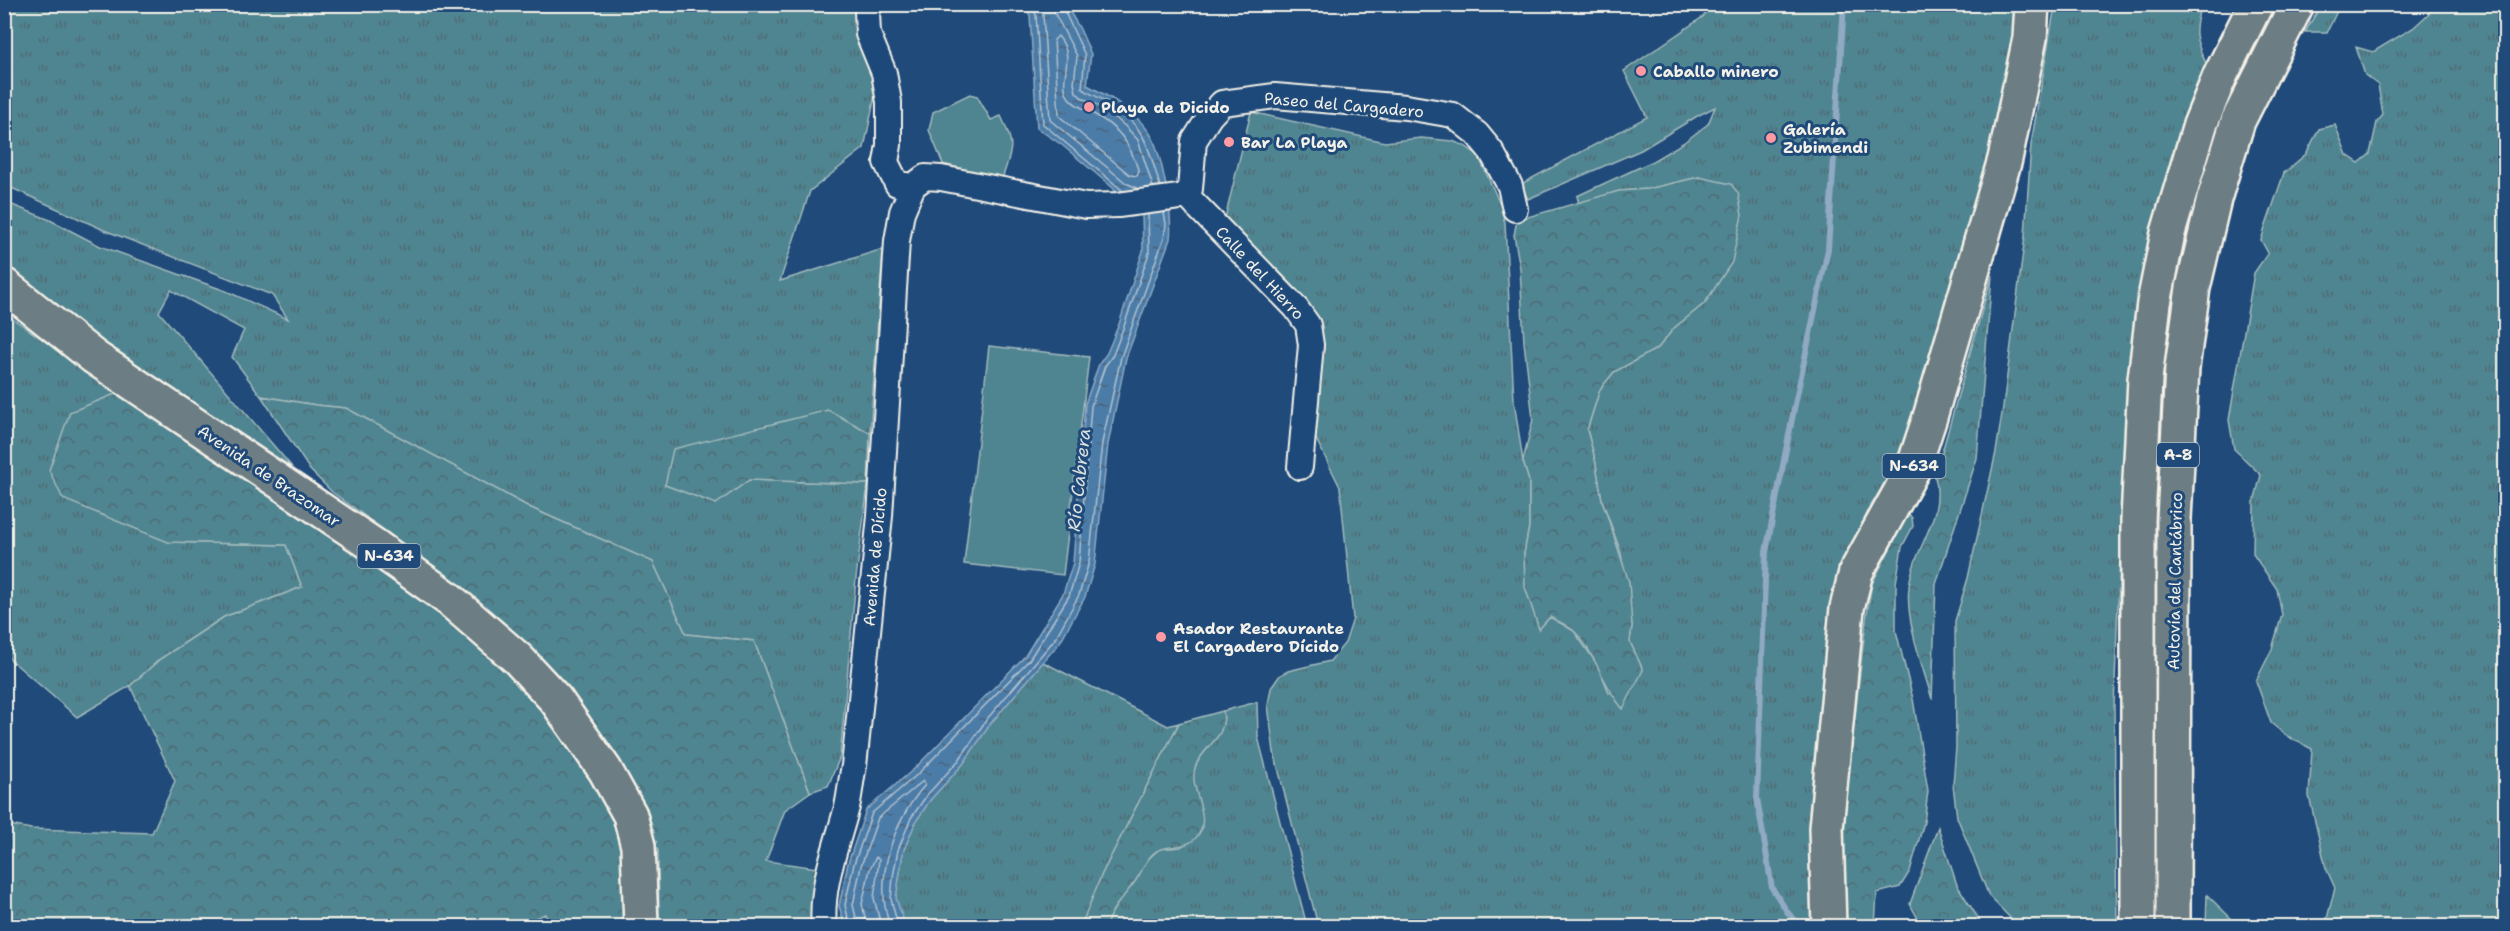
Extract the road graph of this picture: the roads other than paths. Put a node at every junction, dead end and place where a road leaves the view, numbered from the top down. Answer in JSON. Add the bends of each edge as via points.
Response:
{"nodes":[{"id":1,"x":871,"y":4,"type":"edge"},
{"id":2,"x":2032,"y":4,"type":"edge"},
{"id":3,"x":2256,"y":4,"type":"edge"},
{"id":4,"x":2297,"y":4,"type":"edge"},
{"id":5,"x":913,"y":186,"type":"junction"},
{"id":6,"x":1187,"y":196,"type":"junction"},
{"id":7,"x":1515,"y":209,"type":"dead end"},
{"id":8,"x":4,"y":285,"type":"edge"},
{"id":9,"x":1300,"y":466,"type":"dead end"},
{"id":10,"x":641,"y":927,"type":"edge"},
{"id":11,"x":824,"y":927,"type":"edge"},
{"id":12,"x":1829,"y":927,"type":"edge"},
{"id":13,"x":2138,"y":927,"type":"edge"},
{"id":14,"x":2173,"y":927,"type":"edge"}],
"edges":[{"from":1,"to":5,"type":"street","via":[[867,11],[868,34],[884,73],[889,102],[886,162],[897,184]]},
{"from":2,"to":12,"type":"highway","number":"N-634","via":[[2030,38],[2005,159],[1930,417],[1913,469],[1856,572],[1847,608],[1826,828]]},
{"from":3,"to":13,"type":"highway","number":"A-8","via":[[2200,125],[2168,233],[2154,303],[2145,379],[2138,520]]},
{"from":4,"to":14,"type":"highway","name":"Autovía del Cantábrico","number":"A-8","via":[[2238,121],[2193,288],[2182,368],[2174,519]]},
{"from":5,"to":6,"type":"street","via":[[925,177],[941,178],[1086,206]]},
{"from":5,"to":11,"type":"street","name":"Avenida de Dícido","via":[[897,241],[880,516],[854,766],[827,883]]},
{"from":6,"to":7,"type":"street","name":"Paseo del Cargadero","via":[[1194,141],[1210,116],[1222,103],[1275,96],[1453,115],[1491,151],[1510,186]]},
{"from":6,"to":9,"type":"street","name":"Calle del Hierro","via":[[1308,325],[1311,345]]},
{"from":8,"to":10,"type":"highway","name":"Avenida de Brazomar","number":"N-634","via":[[94,357],[449,599],[518,659],[556,700],[630,815],[638,846]]}]}
